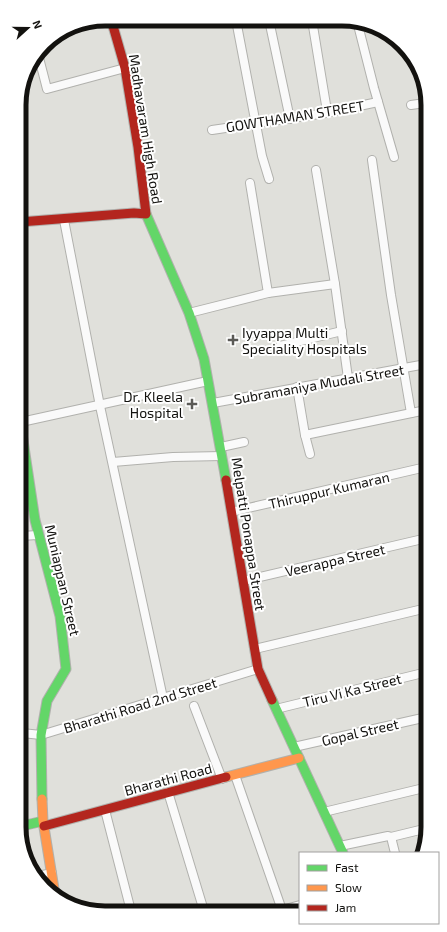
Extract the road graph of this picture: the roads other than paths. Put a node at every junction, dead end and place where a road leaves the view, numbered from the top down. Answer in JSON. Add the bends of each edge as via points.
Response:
{"nodes":[{"id":1,"x":113,"y":26,"type":"edge"},
{"id":2,"x":237,"y":26,"type":"edge"},
{"id":3,"x":270,"y":26,"type":"edge"},
{"id":4,"x":313,"y":26,"type":"edge"},
{"id":5,"x":359,"y":28,"type":"edge"},
{"id":6,"x":40,"y":60,"type":"edge"},
{"id":7,"x":125,"y":68,"type":"junction"},
{"id":8,"x":378,"y":102,"type":"junction"},
{"id":9,"x":421,"y":104,"type":"edge"},
{"id":10,"x":411,"y":105,"type":"dead end"},
{"id":11,"x":326,"y":113,"type":"junction"},
{"id":12,"x":290,"y":118,"type":"junction"},
{"id":13,"x":256,"y":124,"type":"junction"},
{"id":14,"x":212,"y":130,"type":"dead end"},
{"id":15,"x":394,"y":157,"type":"dead end"},
{"id":16,"x":372,"y":160,"type":"dead end"},
{"id":17,"x":316,"y":170,"type":"dead end"},
{"id":18,"x":269,"y":179,"type":"dead end"},
{"id":19,"x":250,"y":183,"type":"dead end"},
{"id":20,"x":146,"y":214,"type":"junction"},
{"id":21,"x":64,"y":220,"type":"junction"},
{"id":22,"x":26,"y":222,"type":"edge"},
{"id":23,"x":335,"y":284,"type":"junction"},
{"id":24,"x":268,"y":293,"type":"junction"},
{"id":25,"x":189,"y":313,"type":"junction"},
{"id":26,"x":342,"y":331,"type":"junction"},
{"id":27,"x":280,"y":346,"type":"dead end"},
{"id":28,"x":421,"y":365,"type":"edge"},
{"id":29,"x":403,"y":368,"type":"junction"},
{"id":30,"x":348,"y":378,"type":"junction"},
{"id":31,"x":208,"y":381,"type":"junction"},
{"id":32,"x":297,"y":388,"type":"junction"},
{"id":33,"x":213,"y":403,"type":"junction"},
{"id":34,"x":100,"y":406,"type":"junction"},
{"id":35,"x":421,"y":411,"type":"edge"},
{"id":36,"x":411,"y":413,"type":"junction"},
{"id":37,"x":26,"y":421,"type":"edge"},
{"id":38,"x":305,"y":435,"type":"junction"},
{"id":39,"x":244,"y":442,"type":"dead end"},
{"id":40,"x":221,"y":452,"type":"junction"},
{"id":41,"x":310,"y":454,"type":"dead end"},
{"id":42,"x":26,"y":460,"type":"edge"},
{"id":43,"x":113,"y":462,"type":"junction"},
{"id":44,"x":421,"y":468,"type":"edge"},
{"id":45,"x":231,"y":512,"type":"junction"},
{"id":46,"x":38,"y":535,"type":"junction"},
{"id":47,"x":26,"y":536,"type":"edge"},
{"id":48,"x":421,"y":539,"type":"edge"},
{"id":49,"x":243,"y":580,"type":"junction"},
{"id":50,"x":421,"y":609,"type":"edge"},
{"id":51,"x":254,"y":649,"type":"junction"},
{"id":52,"x":258,"y":669,"type":"junction"},
{"id":53,"x":421,"y":673,"type":"edge"},
{"id":54,"x":164,"y":698,"type":"junction"},
{"id":55,"x":194,"y":706,"type":"dead end"},
{"id":56,"x":276,"y":709,"type":"junction"},
{"id":57,"x":421,"y":718,"type":"edge"},
{"id":58,"x":26,"y":733,"type":"edge"},
{"id":59,"x":40,"y":735,"type":"junction"},
{"id":60,"x":294,"y":747,"type":"junction"},
{"id":61,"x":299,"y":758,"type":"junction"},
{"id":62,"x":236,"y":775,"type":"junction"},
{"id":63,"x":222,"y":778,"type":"junction"},
{"id":64,"x":421,"y":788,"type":"edge"},
{"id":65,"x":168,"y":792,"type":"junction"},
{"id":66,"x":105,"y":810,"type":"junction"},
{"id":67,"x":324,"y":812,"type":"junction"},
{"id":68,"x":44,"y":823,"type":"junction"},
{"id":69,"x":26,"y":825,"type":"edge"},
{"id":70,"x":421,"y":830,"type":"edge"},
{"id":71,"x":391,"y":837,"type":"junction"},
{"id":72,"x":341,"y":850,"type":"edge"},
{"id":73,"x":395,"y":852,"type":"edge"},
{"id":74,"x":52,"y":873,"type":"junction"},
{"id":75,"x":42,"y":875,"type":"edge"},
{"id":76,"x":54,"y":887,"type":"edge"},
{"id":77,"x":130,"y":906,"type":"edge"},
{"id":78,"x":202,"y":906,"type":"edge"},
{"id":79,"x":281,"y":906,"type":"edge"}],
"edges":[{"from":1,"to":7,"type":"main road","name":"Madhavaram High Road"},
{"from":2,"to":13,"type":"street"},
{"from":3,"to":12,"type":"street"},
{"from":4,"to":11,"type":"street"},
{"from":5,"to":8,"type":"street"},
{"from":6,"to":7,"type":"street","via":[[47,89]]},
{"from":7,"to":20,"type":"main road","name":"Madhavaram High Road"},
{"from":8,"to":11,"type":"street","name":"GOWTHAMAN STREET"},
{"from":8,"to":15,"type":"street"},
{"from":9,"to":10,"type":"street"},
{"from":11,"to":12,"type":"street","name":"GOWTHAMAN STREET"},
{"from":12,"to":13,"type":"street","name":"GOWTHAMAN STREET"},
{"from":13,"to":14,"type":"street","name":"GOWTHAMAN STREET"},
{"from":13,"to":18,"type":"street"},
{"from":16,"to":29,"type":"street"},
{"from":17,"to":23,"type":"street"},
{"from":19,"to":24,"type":"street"},
{"from":20,"to":21,"type":"main road","name":"Madhavaram High Road"},
{"from":20,"to":25,"type":"main road","name":"Melpatti Ponappa Street"},
{"from":21,"to":22,"type":"main road","name":"Madhavaram High Road"},
{"from":21,"to":34,"type":"street"},
{"from":23,"to":24,"type":"street"},
{"from":23,"to":26,"type":"street"},
{"from":24,"to":25,"type":"street"},
{"from":25,"to":31,"type":"main road","name":"Melpatti Ponappa Street","via":[[204,359]]},
{"from":26,"to":27,"type":"street"},
{"from":26,"to":30,"type":"street"},
{"from":28,"to":29,"type":"street","name":"Subramaniya Mudali Street"},
{"from":29,"to":30,"type":"street","name":"Subramaniya Mudali Street"},
{"from":29,"to":36,"type":"street"},
{"from":30,"to":32,"type":"street","name":"Subramaniya Mudali Street"},
{"from":31,"to":33,"type":"main road","name":"Melpatti Ponappa Street"},
{"from":31,"to":34,"type":"street"},
{"from":32,"to":33,"type":"street","name":"Subramaniya Mudali Street"},
{"from":32,"to":38,"type":"street"},
{"from":33,"to":40,"type":"main road","name":"Melpatti Ponappa Street"},
{"from":34,"to":37,"type":"street"},
{"from":34,"to":43,"type":"street"},
{"from":35,"to":36,"type":"street"},
{"from":36,"to":38,"type":"street"},
{"from":38,"to":41,"type":"street"},
{"from":39,"to":40,"type":"street"},
{"from":40,"to":43,"type":"street"},
{"from":40,"to":45,"type":"main road","name":"Melpatti Ponappa Street"},
{"from":42,"to":46,"type":"main road","name":"Muniappan Street"},
{"from":43,"to":54,"type":"street"},
{"from":44,"to":45,"type":"street","name":"Thiruppur Kumaran"},
{"from":45,"to":49,"type":"main road","name":"Melpatti Ponappa Street"},
{"from":46,"to":47,"type":"street"},
{"from":46,"to":59,"type":"main road","name":"Muniappan Street","via":[[60,616],[66,669],[47,701]]},
{"from":48,"to":49,"type":"street","name":"Veerappa Street"},
{"from":49,"to":51,"type":"main road","name":"Melpatti Ponappa Street"},
{"from":50,"to":51,"type":"street"},
{"from":51,"to":52,"type":"main road","name":"Melpatti Ponappa Street"},
{"from":52,"to":54,"type":"street","name":"Bharathi Road 2nd Street"},
{"from":52,"to":56,"type":"main road","name":"Melpatti Ponappa Street"},
{"from":53,"to":56,"type":"street","name":"Tiru Vi Ka Street"},
{"from":54,"to":59,"type":"street","name":"Bharathi Road 2nd Street"},
{"from":55,"to":63,"type":"street"},
{"from":56,"to":60,"type":"main road","name":"Melpatti Ponappa Street"},
{"from":57,"to":60,"type":"street","name":"Gopal Street"},
{"from":58,"to":59,"type":"street","name":"Bharathi Road 2nd Street"},
{"from":59,"to":68,"type":"main road","name":"Muniappan Street"},
{"from":60,"to":61,"type":"main road","name":"Melpatti Ponappa Street"},
{"from":61,"to":62,"type":"main road","name":"Bharathi Road"},
{"from":61,"to":67,"type":"main road","name":"Melpatti Ponappa Street"},
{"from":62,"to":63,"type":"main road","name":"Bharathi Road"},
{"from":62,"to":79,"type":"street"},
{"from":63,"to":65,"type":"main road","name":"Bharathi Road"},
{"from":64,"to":67,"type":"street"},
{"from":65,"to":66,"type":"main road","name":"Bharathi Road"},
{"from":65,"to":78,"type":"street"},
{"from":66,"to":68,"type":"main road","name":"Bharathi Road"},
{"from":66,"to":77,"type":"street"},
{"from":67,"to":72,"type":"main road","name":"Melpatti Ponappa Street"},
{"from":68,"to":69,"type":"main road","name":"Bharathi Road"},
{"from":68,"to":74,"type":"main road","name":"Muniappan Street"},
{"from":70,"to":71,"type":"street"},
{"from":71,"to":72,"type":"street","via":[[385,836]]},
{"from":71,"to":73,"type":"street"},
{"from":74,"to":75,"type":"street"},
{"from":74,"to":76,"type":"main road","name":"Muniappan Street"}]}
